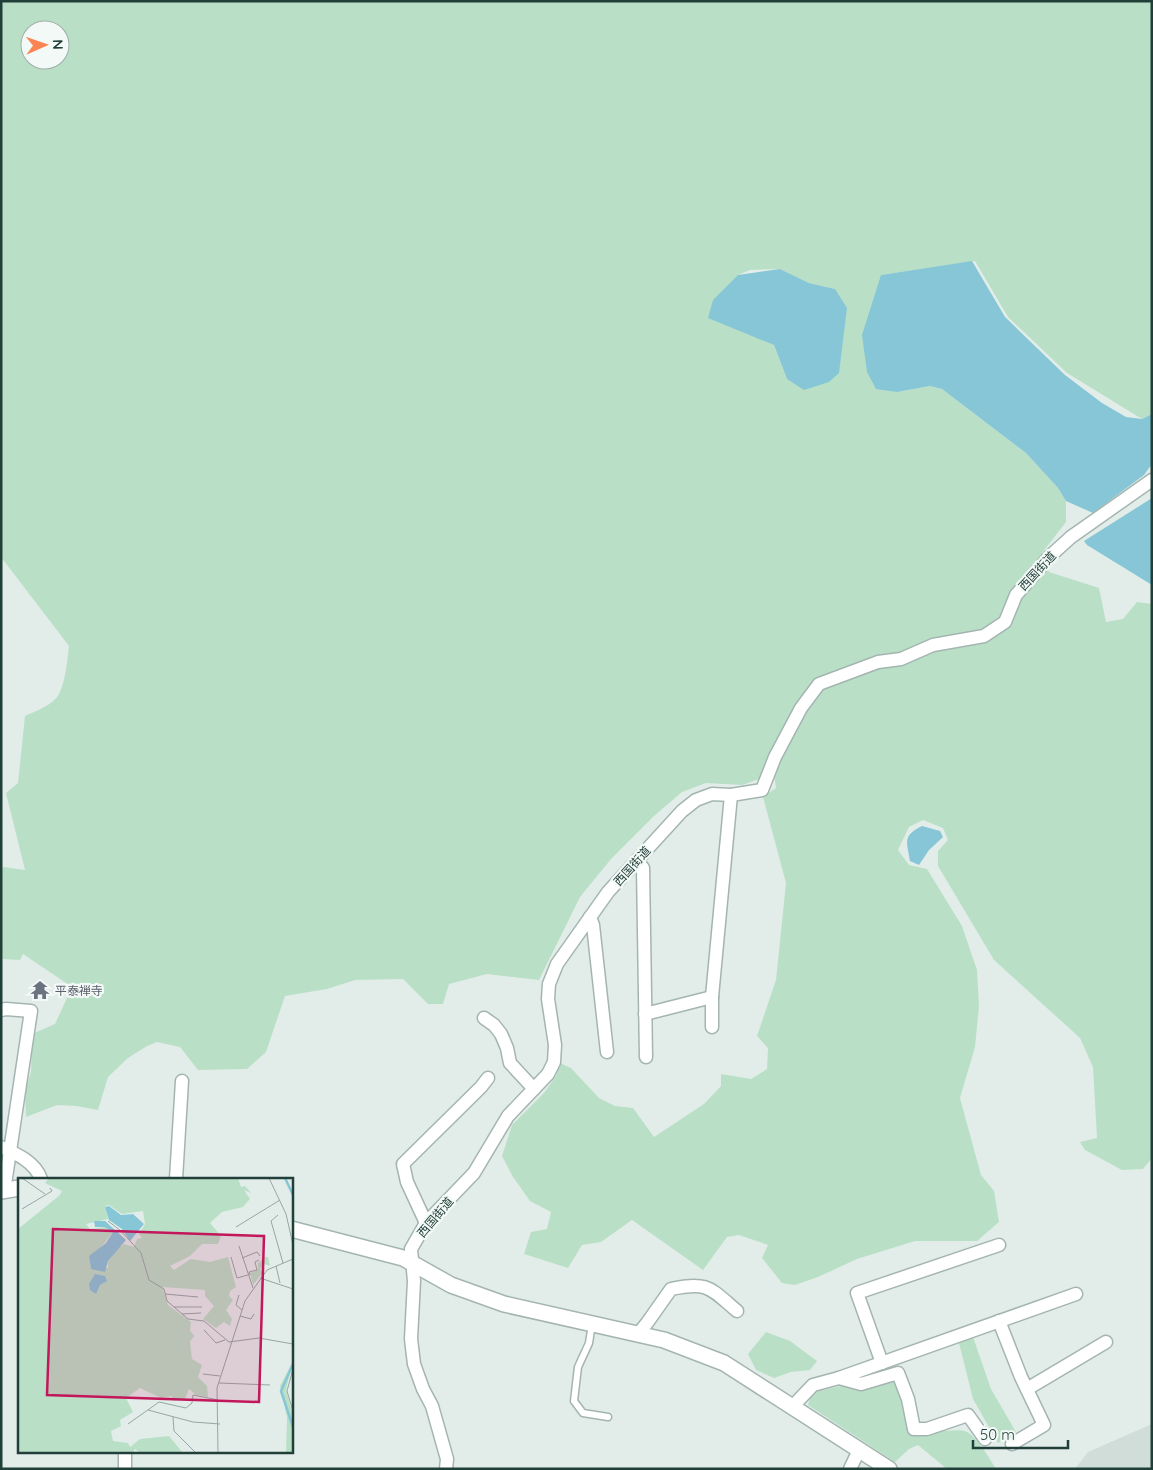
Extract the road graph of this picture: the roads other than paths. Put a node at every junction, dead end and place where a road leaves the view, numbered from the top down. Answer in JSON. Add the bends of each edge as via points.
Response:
{"nodes":[{"id":1,"x":1152,"y":480,"type":"edge"},
{"id":2,"x":731,"y":795,"type":"junction"},
{"id":3,"x":637,"y":860,"type":"junction"},
{"id":4,"x":590,"y":918,"type":"junction"},
{"id":5,"x":712,"y":997,"type":"junction"},
{"id":6,"x":1,"y":1010,"type":"edge"},
{"id":7,"x":645,"y":1014,"type":"junction"},
{"id":8,"x":484,"y":1018,"type":"dead end"},
{"id":9,"x":712,"y":1027,"type":"dead end"},
{"id":10,"x":607,"y":1052,"type":"dead end"},
{"id":11,"x":646,"y":1057,"type":"dead end"},
{"id":12,"x":488,"y":1078,"type":"dead end"},
{"id":13,"x":182,"y":1081,"type":"dead end"},
{"id":14,"x":534,"y":1090,"type":"junction"},
{"id":15,"x":6,"y":1149,"type":"edge"},
{"id":16,"x":41,"y":1178,"type":"edge"},
{"id":17,"x":176,"y":1178,"type":"edge"},
{"id":18,"x":8,"y":1190,"type":"edge"},
{"id":19,"x":426,"y":1223,"type":"junction"},
{"id":20,"x":292,"y":1229,"type":"edge"},
{"id":21,"x":999,"y":1245,"type":"dead end"},
{"id":22,"x":412,"y":1262,"type":"junction"},
{"id":23,"x":1076,"y":1294,"type":"dead end"},
{"id":24,"x":737,"y":1311,"type":"dead end"},
{"id":25,"x":999,"y":1321,"type":"junction"},
{"id":26,"x":592,"y":1324,"type":"junction"},
{"id":27,"x":638,"y":1334,"type":"junction"},
{"id":28,"x":1106,"y":1342,"type":"dead end"},
{"id":29,"x":882,"y":1363,"type":"junction"},
{"id":30,"x":839,"y":1378,"type":"junction"},
{"id":31,"x":1027,"y":1389,"type":"junction"},
{"id":32,"x":792,"y":1407,"type":"junction"},
{"id":33,"x":608,"y":1417,"type":"dead end"},
{"id":34,"x":985,"y":1439,"type":"dead end"},
{"id":35,"x":1012,"y":1444,"type":"dead end"},
{"id":36,"x":859,"y":1450,"type":"junction"},
{"id":37,"x":125,"y":1452,"type":"edge"},
{"id":38,"x":125,"y":1469,"type":"edge"},
{"id":39,"x":446,"y":1469,"type":"edge"},
{"id":40,"x":850,"y":1469,"type":"edge"},
{"id":41,"x":889,"y":1469,"type":"edge"}],
"edges":[{"from":1,"to":2,"type":"street","name":"西国街道","via":[[1071,537],[1049,557],[1016,595],[1004,622],[984,636],[933,645],[901,659],[878,662],[819,684],[801,708],[762,790]]},
{"from":2,"to":3,"type":"street","name":"西国街道","via":[[712,794],[696,800]]},
{"from":2,"to":5,"type":"street"},
{"from":3,"to":4,"type":"street","name":"西国街道"},
{"from":3,"to":7,"type":"street","via":[[643,868]]},
{"from":4,"to":10,"type":"street"},
{"from":4,"to":14,"type":"street","name":"西国街道","via":[[557,964],[549,984],[554,1062]]},
{"from":5,"to":7,"type":"street"},
{"from":5,"to":9,"type":"street"},
{"from":6,"to":15,"type":"street","via":[[31,1011]]},
{"from":7,"to":11,"type":"street"},
{"from":8,"to":14,"type":"street","via":[[501,1034],[510,1063]]},
{"from":12,"to":19,"type":"street","via":[[403,1164]]},
{"from":13,"to":17,"type":"street"},
{"from":14,"to":19,"type":"street","name":"西国街道","via":[[508,1116],[474,1173]]},
{"from":15,"to":16,"type":"street","via":[[38,1170]]},
{"from":15,"to":18,"type":"street"},
{"from":19,"to":22,"type":"street","name":"西国街道","via":[[411,1248]]},
{"from":20,"to":22,"type":"street"},
{"from":21,"to":29,"type":"street","via":[[857,1293]]},
{"from":22,"to":26,"type":"street","via":[[451,1285],[504,1304]]},
{"from":22,"to":39,"type":"street","name":"西国街道","via":[[411,1339],[414,1364],[432,1406],[447,1459]]},
{"from":23,"to":25,"type":"street"},
{"from":24,"to":27,"type":"street","via":[[708,1287],[687,1285],[671,1288]]},
{"from":25,"to":29,"type":"street"},
{"from":25,"to":31,"type":"street"},
{"from":26,"to":27,"type":"street"},
{"from":26,"to":33,"type":"lane","via":[[589,1343],[578,1367],[574,1401],[583,1413]]},
{"from":27,"to":32,"type":"street","via":[[664,1340],[724,1363]]},
{"from":28,"to":31,"type":"street"},
{"from":29,"to":30,"type":"street"},
{"from":30,"to":32,"type":"street","via":[[813,1385]]},
{"from":30,"to":34,"type":"street","via":[[861,1384],[898,1373],[914,1429],[927,1429],[968,1415]]},
{"from":31,"to":35,"type":"street","via":[[1044,1425]]},
{"from":32,"to":36,"type":"street"},
{"from":36,"to":40,"type":"street"},
{"from":36,"to":41,"type":"street"},
{"from":37,"to":38,"type":"street"}]}
